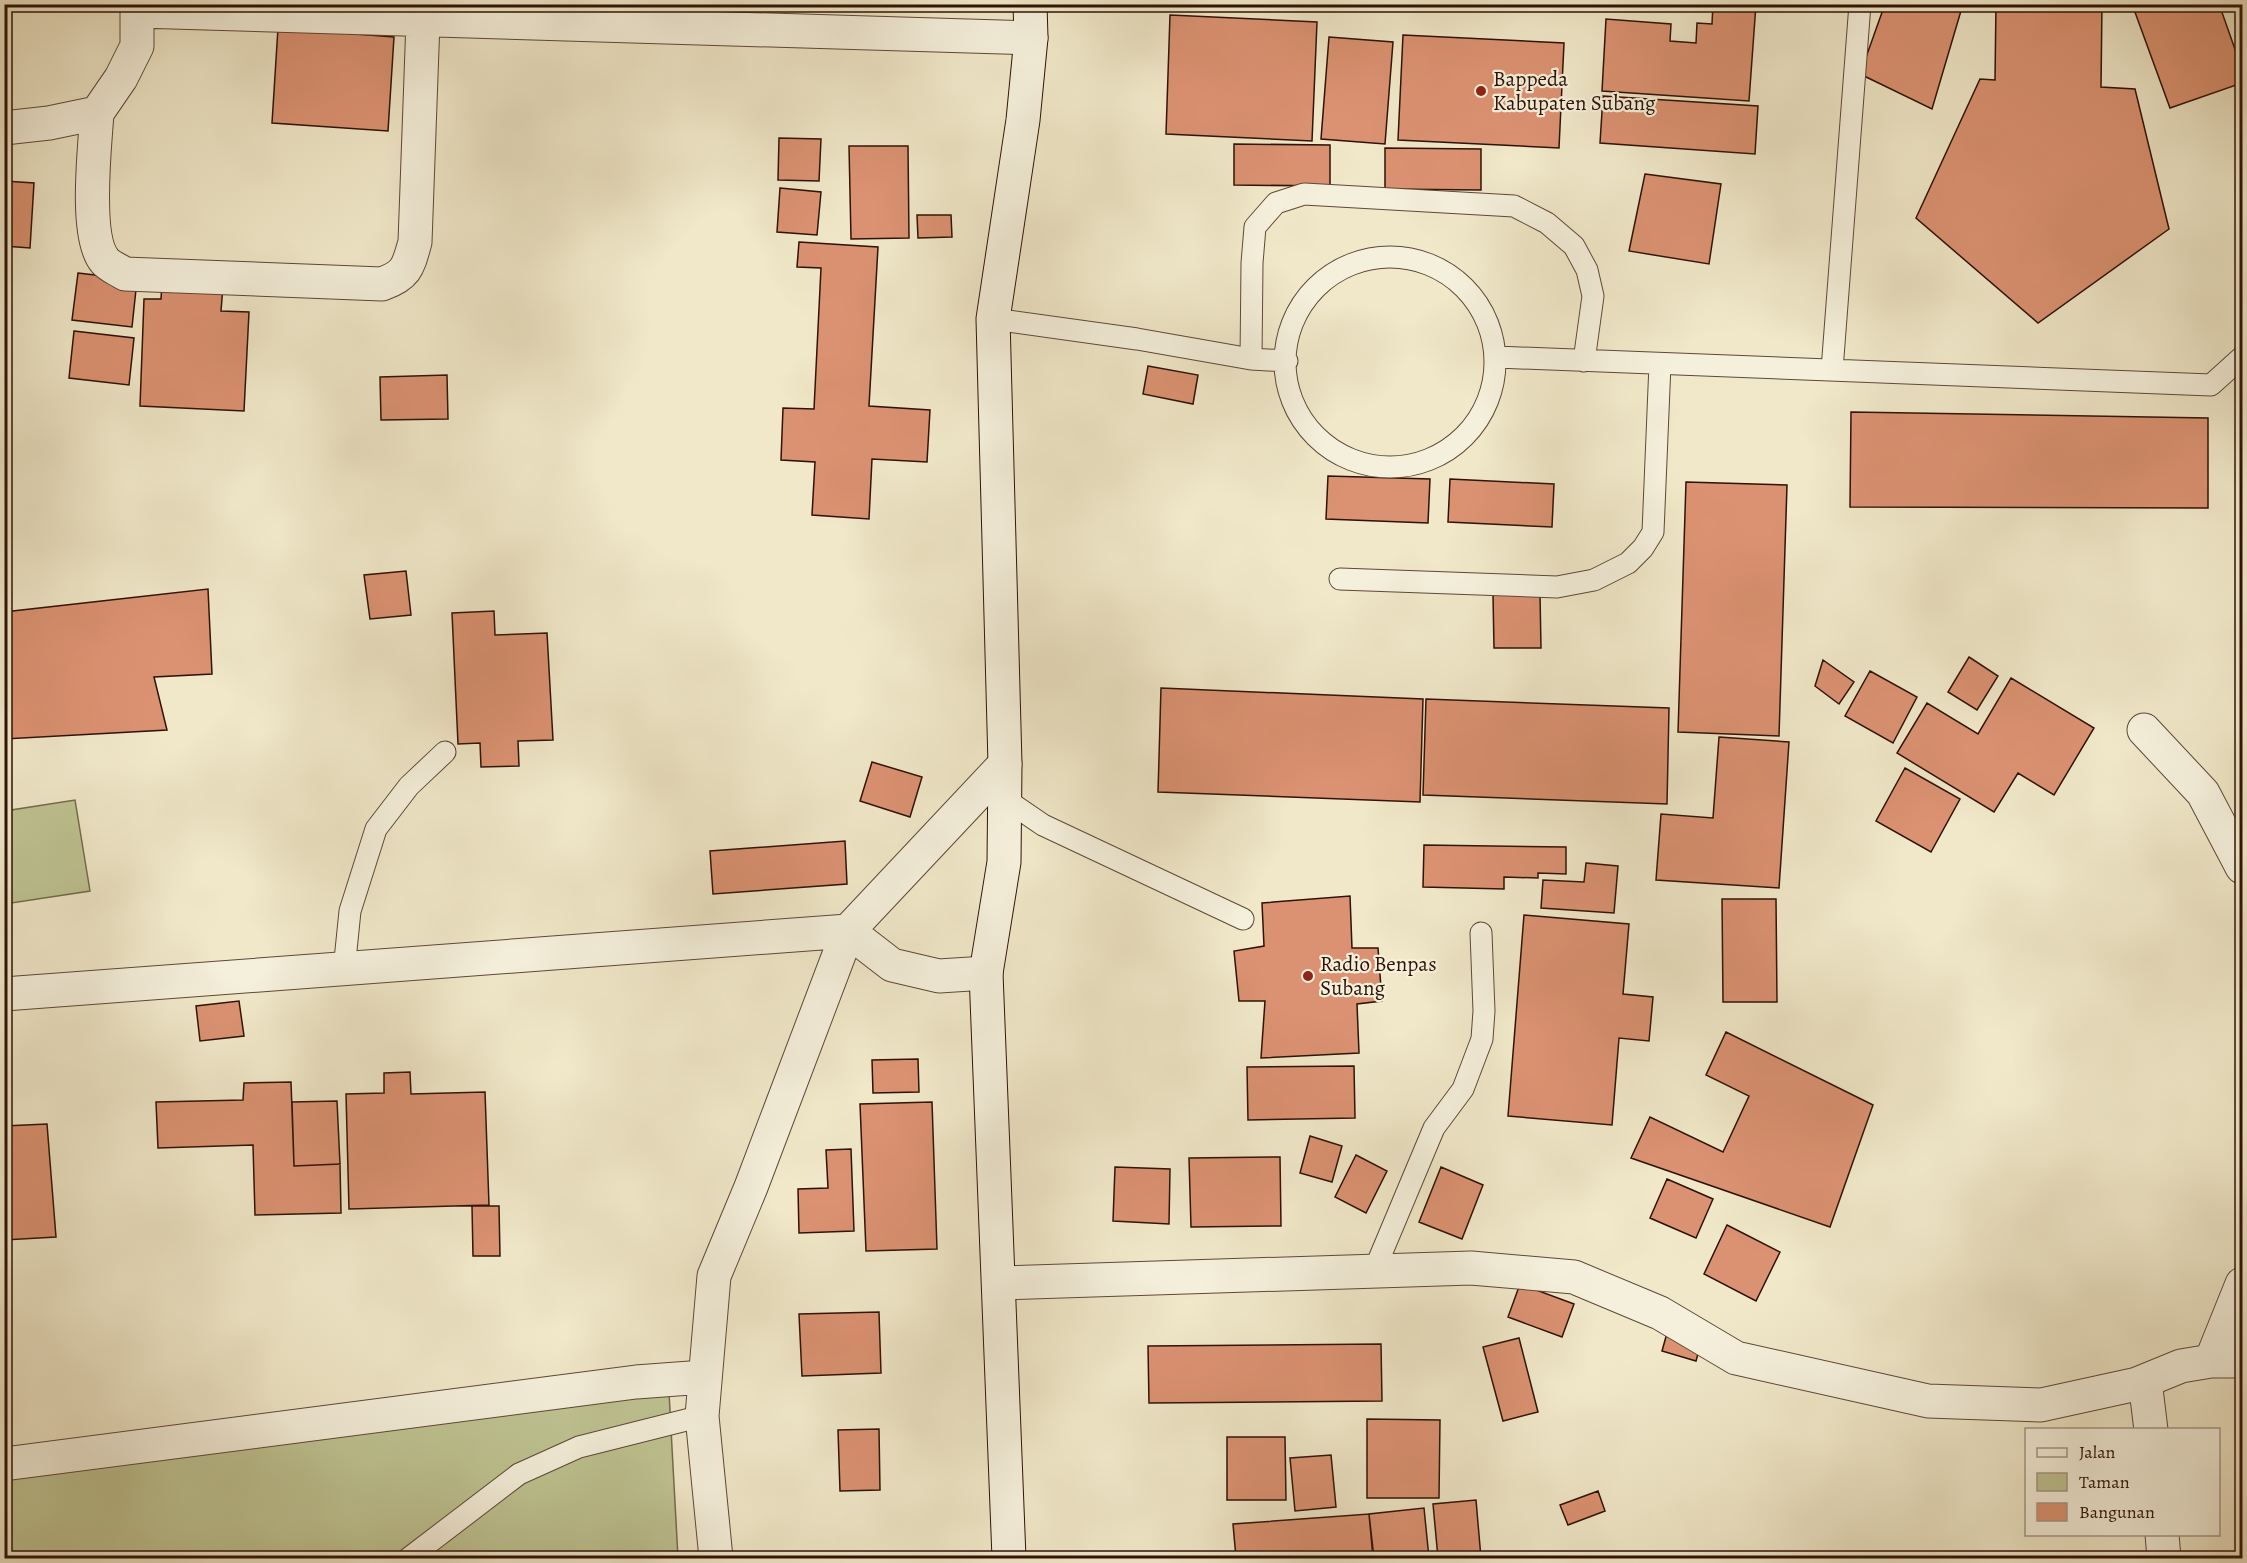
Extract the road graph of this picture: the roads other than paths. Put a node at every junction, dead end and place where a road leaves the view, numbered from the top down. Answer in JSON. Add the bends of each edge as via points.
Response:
{"nodes":[{"id":1,"x":1030,"y":4,"type":"edge"},
{"id":2,"x":1860,"y":4,"type":"edge"},
{"id":3,"x":137,"y":8,"type":"edge"},
{"id":4,"x":423,"y":21,"type":"junction"},
{"id":5,"x":1031,"y":38,"type":"junction"},
{"id":6,"x":97,"y":113,"type":"junction"},
{"id":7,"x":4,"y":128,"type":"edge"},
{"id":8,"x":993,"y":319,"type":"junction"},
{"id":9,"x":1497,"y":357,"type":"junction"},
{"id":10,"x":2242,"y":357,"type":"edge"},
{"id":11,"x":1251,"y":359,"type":"junction"},
{"id":12,"x":1287,"y":361,"type":"junction"},
{"id":13,"x":1584,"y":361,"type":"junction"},
{"id":14,"x":1660,"y":364,"type":"junction"},
{"id":15,"x":1832,"y":370,"type":"junction"},
{"id":16,"x":1340,"y":579,"type":"dead end"},
{"id":17,"x":2144,"y":730,"type":"dead end"},
{"id":18,"x":445,"y":752,"type":"dead end"},
{"id":19,"x":1005,"y":764,"type":"junction"},
{"id":20,"x":1005,"y":800,"type":"junction"},
{"id":21,"x":2242,"y":867,"type":"edge"},
{"id":22,"x":1243,"y":920,"type":"dead end"},
{"id":23,"x":848,"y":931,"type":"junction"},
{"id":24,"x":1481,"y":933,"type":"dead end"},
{"id":25,"x":344,"y":970,"type":"junction"},
{"id":26,"x":986,"y":974,"type":"junction"},
{"id":27,"x":4,"y":994,"type":"edge"},
{"id":28,"x":1374,"y":1270,"type":"junction"},
{"id":29,"x":999,"y":1283,"type":"junction"},
{"id":30,"x":2242,"y":1284,"type":"edge"},
{"id":31,"x":2227,"y":1361,"type":"edge"},
{"id":32,"x":704,"y":1377,"type":"junction"},
{"id":33,"x":2145,"y":1381,"type":"junction"},
{"id":34,"x":702,"y":1416,"type":"junction"},
{"id":35,"x":2151,"y":1428,"type":"edge"},
{"id":36,"x":4,"y":1464,"type":"edge"},
{"id":37,"x":2162,"y":1536,"type":"edge"},
{"id":38,"x":409,"y":1558,"type":"edge"},
{"id":39,"x":716,"y":1558,"type":"edge"},
{"id":40,"x":1008,"y":1558,"type":"edge"},
{"id":41,"x":2164,"y":1558,"type":"edge"}],
"edges":[{"from":1,"to":5,"type":"street"},
{"from":2,"to":15,"type":"lane"},
{"from":3,"to":4,"type":"street"},
{"from":3,"to":6,"type":"street","via":[[137,46],[122,78]]},
{"from":4,"to":5,"type":"street"},
{"from":4,"to":6,"type":"street","via":[[415,242],[408,267],[398,278],[382,284],[125,274],[105,261],[94,238],[92,174]]},
{"from":5,"to":8,"type":"street","via":[[1023,120]]},
{"from":6,"to":7,"type":"street"},
{"from":8,"to":11,"type":"lane"},
{"from":8,"to":19,"type":"street"},
{"from":9,"to":12,"type":"lane","via":[[1483,308],[1447,271],[1399,255],[1348,263],[1308,293],[1286,340]]},
{"from":9,"to":12,"type":"lane","via":[[1487,408],[1455,447],[1408,467],[1357,463],[1314,435],[1288,391]]},
{"from":9,"to":13,"type":"lane"},
{"from":10,"to":15,"type":"lane","via":[[2211,385]]},
{"from":11,"to":12,"type":"lane"},
{"from":11,"to":13,"type":"lane","via":[[1255,227],[1276,203],[1304,194],[1514,206],[1547,223],[1574,246],[1587,270],[1593,296]]},
{"from":13,"to":14,"type":"lane"},
{"from":14,"to":15,"type":"lane"},
{"from":14,"to":16,"type":"lane","via":[[1653,532],[1628,563],[1594,580],[1557,587]]},
{"from":17,"to":21,"type":"street","via":[[2203,793]]},
{"from":18,"to":25,"type":"lane","via":[[409,786],[376,829],[350,911]]},
{"from":19,"to":20,"type":"street"},
{"from":19,"to":23,"type":"street"},
{"from":20,"to":22,"type":"lane","via":[[1043,825]]},
{"from":20,"to":26,"type":"street","via":[[1004,862]]},
{"from":23,"to":25,"type":"street"},
{"from":23,"to":26,"type":"street","via":[[892,965],[939,976]]},
{"from":23,"to":32,"type":"street","via":[[714,1276]]},
{"from":24,"to":28,"type":"lane","via":[[1484,1011],[1479,1049],[1463,1089],[1434,1128]]},
{"from":25,"to":27,"type":"street"},
{"from":26,"to":29,"type":"street"},
{"from":28,"to":29,"type":"street"},
{"from":28,"to":33,"type":"street","via":[[1471,1268],[1574,1277],[1660,1313],[1736,1358],[1928,1401],[2040,1405]]},
{"from":29,"to":40,"type":"street"},
{"from":30,"to":31,"type":"street"},
{"from":31,"to":33,"type":"street","via":[[2181,1366]]},
{"from":32,"to":34,"type":"street"},
{"from":32,"to":36,"type":"street","via":[[636,1382]]},
{"from":33,"to":35,"type":"street"},
{"from":34,"to":38,"type":"lane","via":[[579,1447],[519,1474]]},
{"from":34,"to":39,"type":"street"},
{"from":37,"to":41,"type":"street"}]}
